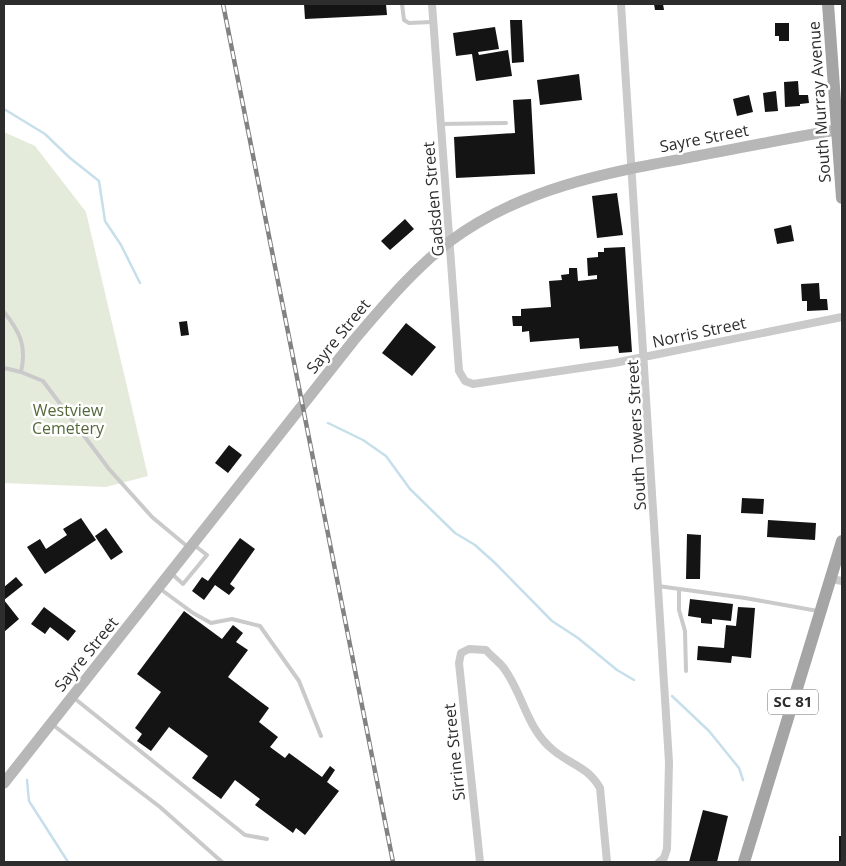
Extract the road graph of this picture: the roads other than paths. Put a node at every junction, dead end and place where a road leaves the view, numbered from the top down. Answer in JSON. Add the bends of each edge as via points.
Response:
{"nodes":[{"id":1,"x":402,"y":4,"type":"edge"},
{"id":2,"x":432,"y":4,"type":"edge"},
{"id":3,"x":621,"y":4,"type":"edge"},
{"id":4,"x":828,"y":4,"type":"edge"},
{"id":5,"x":433,"y":22,"type":"junction"},
{"id":6,"x":506,"y":123,"type":"dead end"},
{"id":7,"x":440,"y":124,"type":"junction"},
{"id":8,"x":840,"y":129,"type":"edge"},
{"id":9,"x":630,"y":168,"type":"junction"},
{"id":10,"x":842,"y":198,"type":"edge"},
{"id":11,"x":449,"y":242,"type":"junction"},
{"id":12,"x":4,"y":312,"type":"edge"},
{"id":13,"x":842,"y":317,"type":"edge"},
{"id":14,"x":645,"y":357,"type":"junction"},
{"id":15,"x":4,"y":368,"type":"edge"},
{"id":16,"x":21,"y":372,"type":"junction"},
{"id":17,"x":473,"y":384,"type":"joint"},
{"id":18,"x":842,"y":541,"type":"edge"},
{"id":19,"x":192,"y":547,"type":"junction"},
{"id":20,"x":171,"y":573,"type":"junction"},
{"id":21,"x":837,"y":580,"type":"edge"},
{"id":22,"x":658,"y":586,"type":"junction"},
{"id":23,"x":159,"y":588,"type":"junction"},
{"id":24,"x":679,"y":589,"type":"junction"},
{"id":25,"x":821,"y":612,"type":"junction"},
{"id":26,"x":686,"y":671,"type":"dead end"},
{"id":27,"x":72,"y":697,"type":"junction"},
{"id":28,"x":51,"y":724,"type":"junction"},
{"id":29,"x":321,"y":736,"type":"dead end"},
{"id":30,"x":4,"y":783,"type":"edge"},
{"id":31,"x":267,"y":839,"type":"dead end"},
{"id":32,"x":222,"y":862,"type":"edge"},
{"id":33,"x":480,"y":862,"type":"edge"},
{"id":34,"x":607,"y":862,"type":"edge"},
{"id":35,"x":659,"y":862,"type":"edge"},
{"id":36,"x":744,"y":862,"type":"edge"}],
"edges":[{"from":1,"to":5,"type":"lane","via":[[404,20],[409,23]]},
{"from":2,"to":5,"type":"street","name":"Gadsden Street"},
{"from":3,"to":9,"type":"street","name":"South Towers Street"},
{"from":4,"to":8,"type":"main road","name":"South Murray Avenue"},
{"from":5,"to":7,"type":"street","name":"Gadsden Street"},
{"from":6,"to":7,"type":"lane"},
{"from":7,"to":11,"type":"street","name":"Gadsden Street"},
{"from":8,"to":9,"type":"main road","name":"Sayre Street"},
{"from":8,"to":10,"type":"main road","name":"South Murray Avenue"},
{"from":9,"to":11,"type":"main road","name":"Sayre Street","via":[[570,182],[536,194]]},
{"from":9,"to":14,"type":"street","name":"South Towers Street"},
{"from":11,"to":17,"type":"street","name":"Gadsden Street","via":[[459,371],[465,381]]},
{"from":11,"to":19,"type":"main road","name":"Sayre Street","via":[[407,278],[354,340]]},
{"from":12,"to":16,"type":"lane","via":[[22,340]]},
{"from":13,"to":14,"type":"street","name":"Norris Street"},
{"from":14,"to":17,"type":"street","name":"Norris Street"},
{"from":14,"to":22,"type":"street","name":"South Towers Street"},
{"from":15,"to":16,"type":"lane"},
{"from":16,"to":19,"type":"lane","via":[[43,381],[109,469],[152,517]]},
{"from":18,"to":21,"type":"main road","number":"SC 81"},
{"from":19,"to":20,"type":"main road","name":"Sayre Street"},
{"from":19,"to":20,"type":"lane","via":[[207,555],[183,584]]},
{"from":20,"to":23,"type":"main road","name":"Sayre Street"},
{"from":21,"to":25,"type":"main road","number":"SC 81"},
{"from":22,"to":24,"type":"lane"},
{"from":22,"to":35,"type":"street","name":"South Towers Street","via":[[669,762],[667,848]]},
{"from":23,"to":27,"type":"main road","name":"Sayre Street"},
{"from":23,"to":29,"type":"lane","via":[[211,623],[232,619],[260,626],[299,681]]},
{"from":24,"to":25,"type":"lane"},
{"from":24,"to":26,"type":"lane"},
{"from":25,"to":36,"type":"main road","number":"SC 81"},
{"from":27,"to":28,"type":"main road","name":"Sayre Street"},
{"from":27,"to":31,"type":"lane","via":[[244,835]]},
{"from":28,"to":30,"type":"main road","name":"Sayre Street"},
{"from":28,"to":32,"type":"lane","via":[[160,807]]},
{"from":33,"to":34,"type":"street","name":"Sirrine Street","via":[[459,663],[461,652],[474,650],[486,650],[503,667],[533,728],[553,750],[586,769],[594,778],[600,788]]}]}
